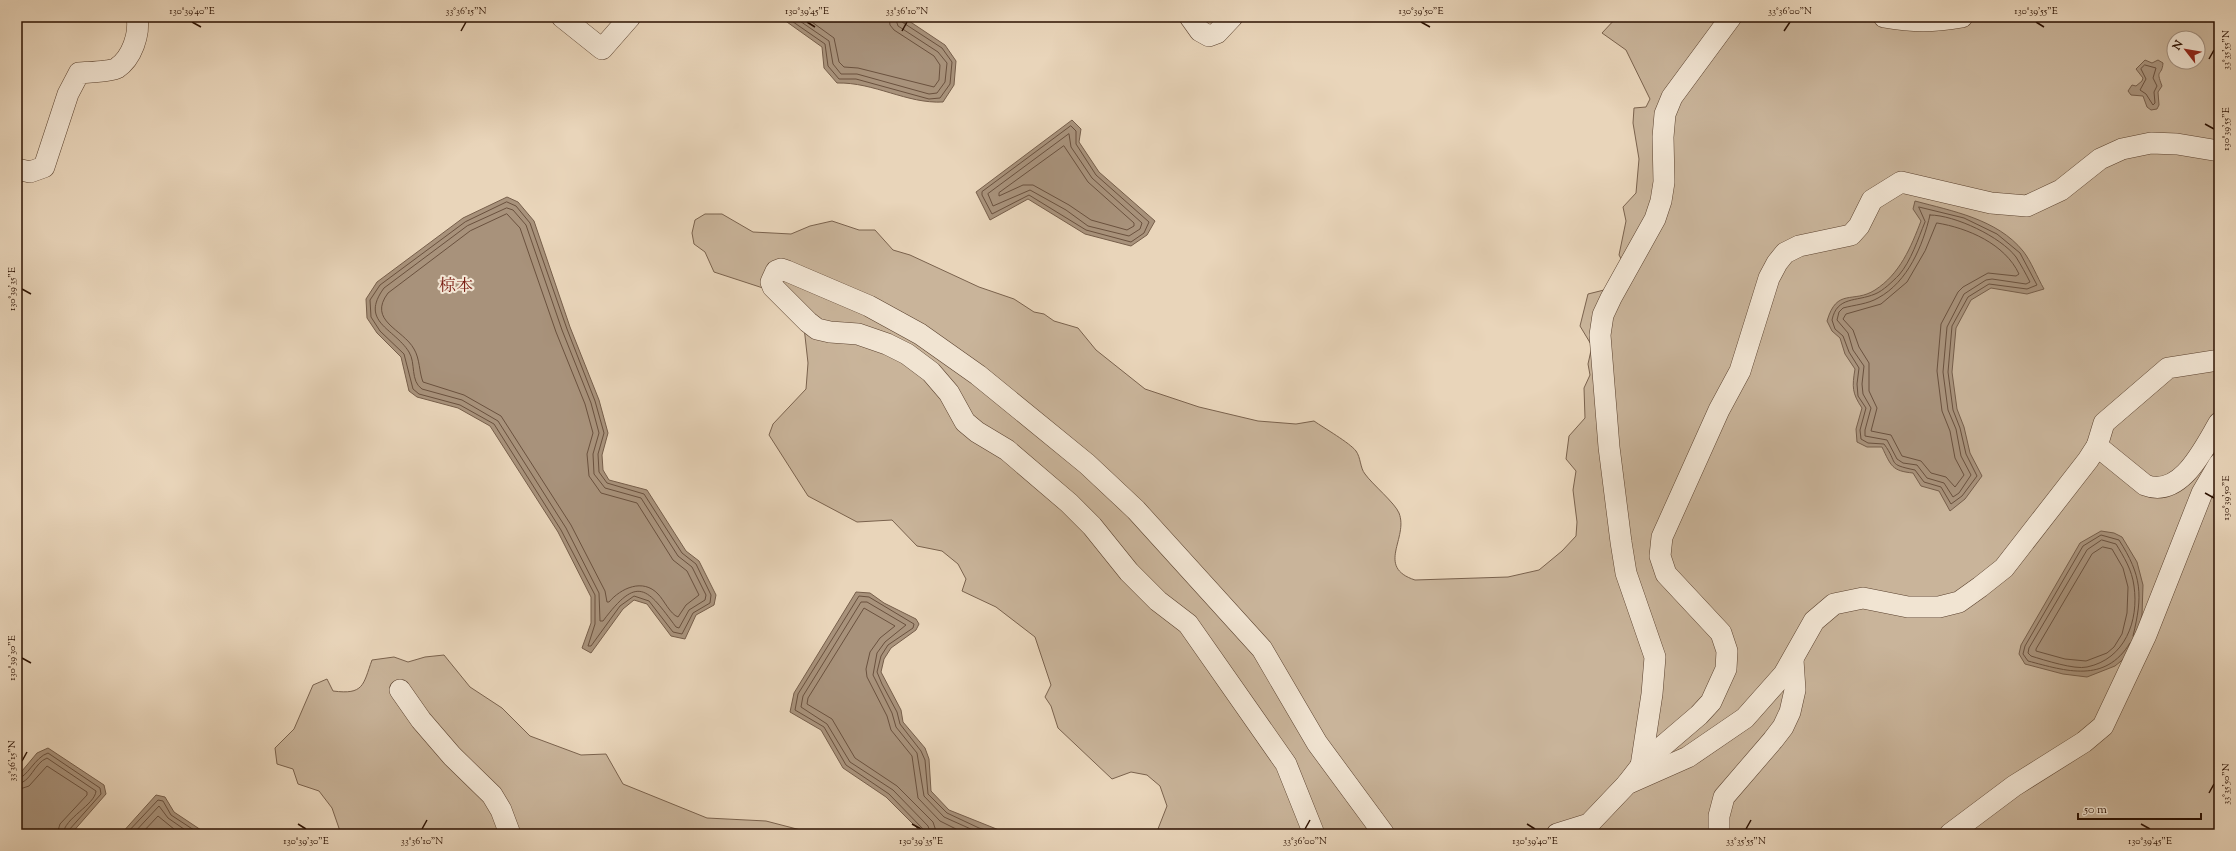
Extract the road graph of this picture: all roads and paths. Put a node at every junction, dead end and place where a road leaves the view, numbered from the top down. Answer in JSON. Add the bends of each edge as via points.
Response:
{"nodes":[{"id":1,"x":137,"y":17,"type":"edge"},
{"id":2,"x":562,"y":17,"type":"edge"},
{"id":3,"x":630,"y":17,"type":"edge"},
{"id":4,"x":1190,"y":17,"type":"edge"},
{"id":5,"x":1232,"y":17,"type":"edge"},
{"id":6,"x":1731,"y":17,"type":"edge"},
{"id":7,"x":1884,"y":17,"type":"edge"},
{"id":8,"x":1962,"y":17,"type":"edge"},
{"id":9,"x":2219,"y":151,"type":"edge"},
{"id":10,"x":17,"y":169,"type":"edge"},
{"id":11,"x":2219,"y":360,"type":"edge"},
{"id":12,"x":2219,"y":423,"type":"edge"},
{"id":13,"x":2097,"y":446,"type":"junction"},
{"id":14,"x":2219,"y":464,"type":"edge"},
{"id":15,"x":1793,"y":660,"type":"junction"},
{"id":16,"x":400,"y":690,"type":"dead end"},
{"id":17,"x":1641,"y":766,"type":"junction"},
{"id":18,"x":1627,"y":784,"type":"junction"},
{"id":19,"x":505,"y":830,"type":"edge"},
{"id":20,"x":1314,"y":834,"type":"edge"},
{"id":21,"x":1384,"y":834,"type":"edge"},
{"id":22,"x":1557,"y":834,"type":"edge"},
{"id":23,"x":1719,"y":834,"type":"edge"},
{"id":24,"x":1950,"y":834,"type":"edge"}],
"edges":[{"from":1,"to":10,"type":"street","via":[[139,28],[136,40],[116,68],[79,74],[68,94],[44,167],[30,172]]},
{"from":2,"to":3,"type":"street","via":[[602,49]]},
{"from":4,"to":5,"type":"street","via":[[1200,31],[1209,36],[1217,33]]},
{"from":6,"to":17,"type":"street","via":[[1672,97],[1664,122],[1664,182],[1661,201],[1603,315],[1600,334],[1620,542],[1626,573],[1655,657]]},
{"from":7,"to":8,"type":"street","via":[[1914,22]]},
{"from":9,"to":17,"type":"street","via":[[2177,144],[2151,143],[2122,149],[2100,159],[2061,190],[2027,206],[1991,203],[1901,182],[1872,200],[1859,226],[1851,235],[1799,246],[1786,253],[1769,278],[1740,371],[1719,410],[1662,538],[1660,556],[1666,574],[1721,633],[1727,651],[1726,669],[1711,702]]},
{"from":11,"to":13,"type":"street","via":[[2168,368],[2104,423]]},
{"from":12,"to":13,"type":"street","via":[[2202,452],[2183,476],[2165,487],[2153,488],[2144,484]]},
{"from":13,"to":15,"type":"street","via":[[2004,568],[1959,602],[1939,607],[1908,608],[1863,598],[1834,604],[1814,621]]},
{"from":14,"to":24,"type":"street","via":[[2202,493],[2146,635],[2103,726],[2084,742],[2014,786]]},
{"from":15,"to":18,"type":"street","via":[[1745,718],[1688,757]]},
{"from":15,"to":23,"type":"street","via":[[1795,690],[1790,712],[1773,740],[1724,797],[1719,816]]},
{"from":16,"to":19,"type":"street","via":[[452,756],[492,795]]},
{"from":17,"to":18,"type":"street"},
{"from":18,"to":22,"type":"street","via":[[1589,824]]},
{"from":20,"to":21,"type":"street","via":[[1286,764],[1188,624],[1158,601],[1129,572],[1092,526],[1069,503],[1006,450],[965,422],[949,393],[931,372],[907,354],[887,344],[858,334],[818,329],[773,287],[771,282],[776,271],[787,271],[869,306],[920,334],[978,375],[1087,464],[1136,510],[1262,649],[1317,743]]}]}
